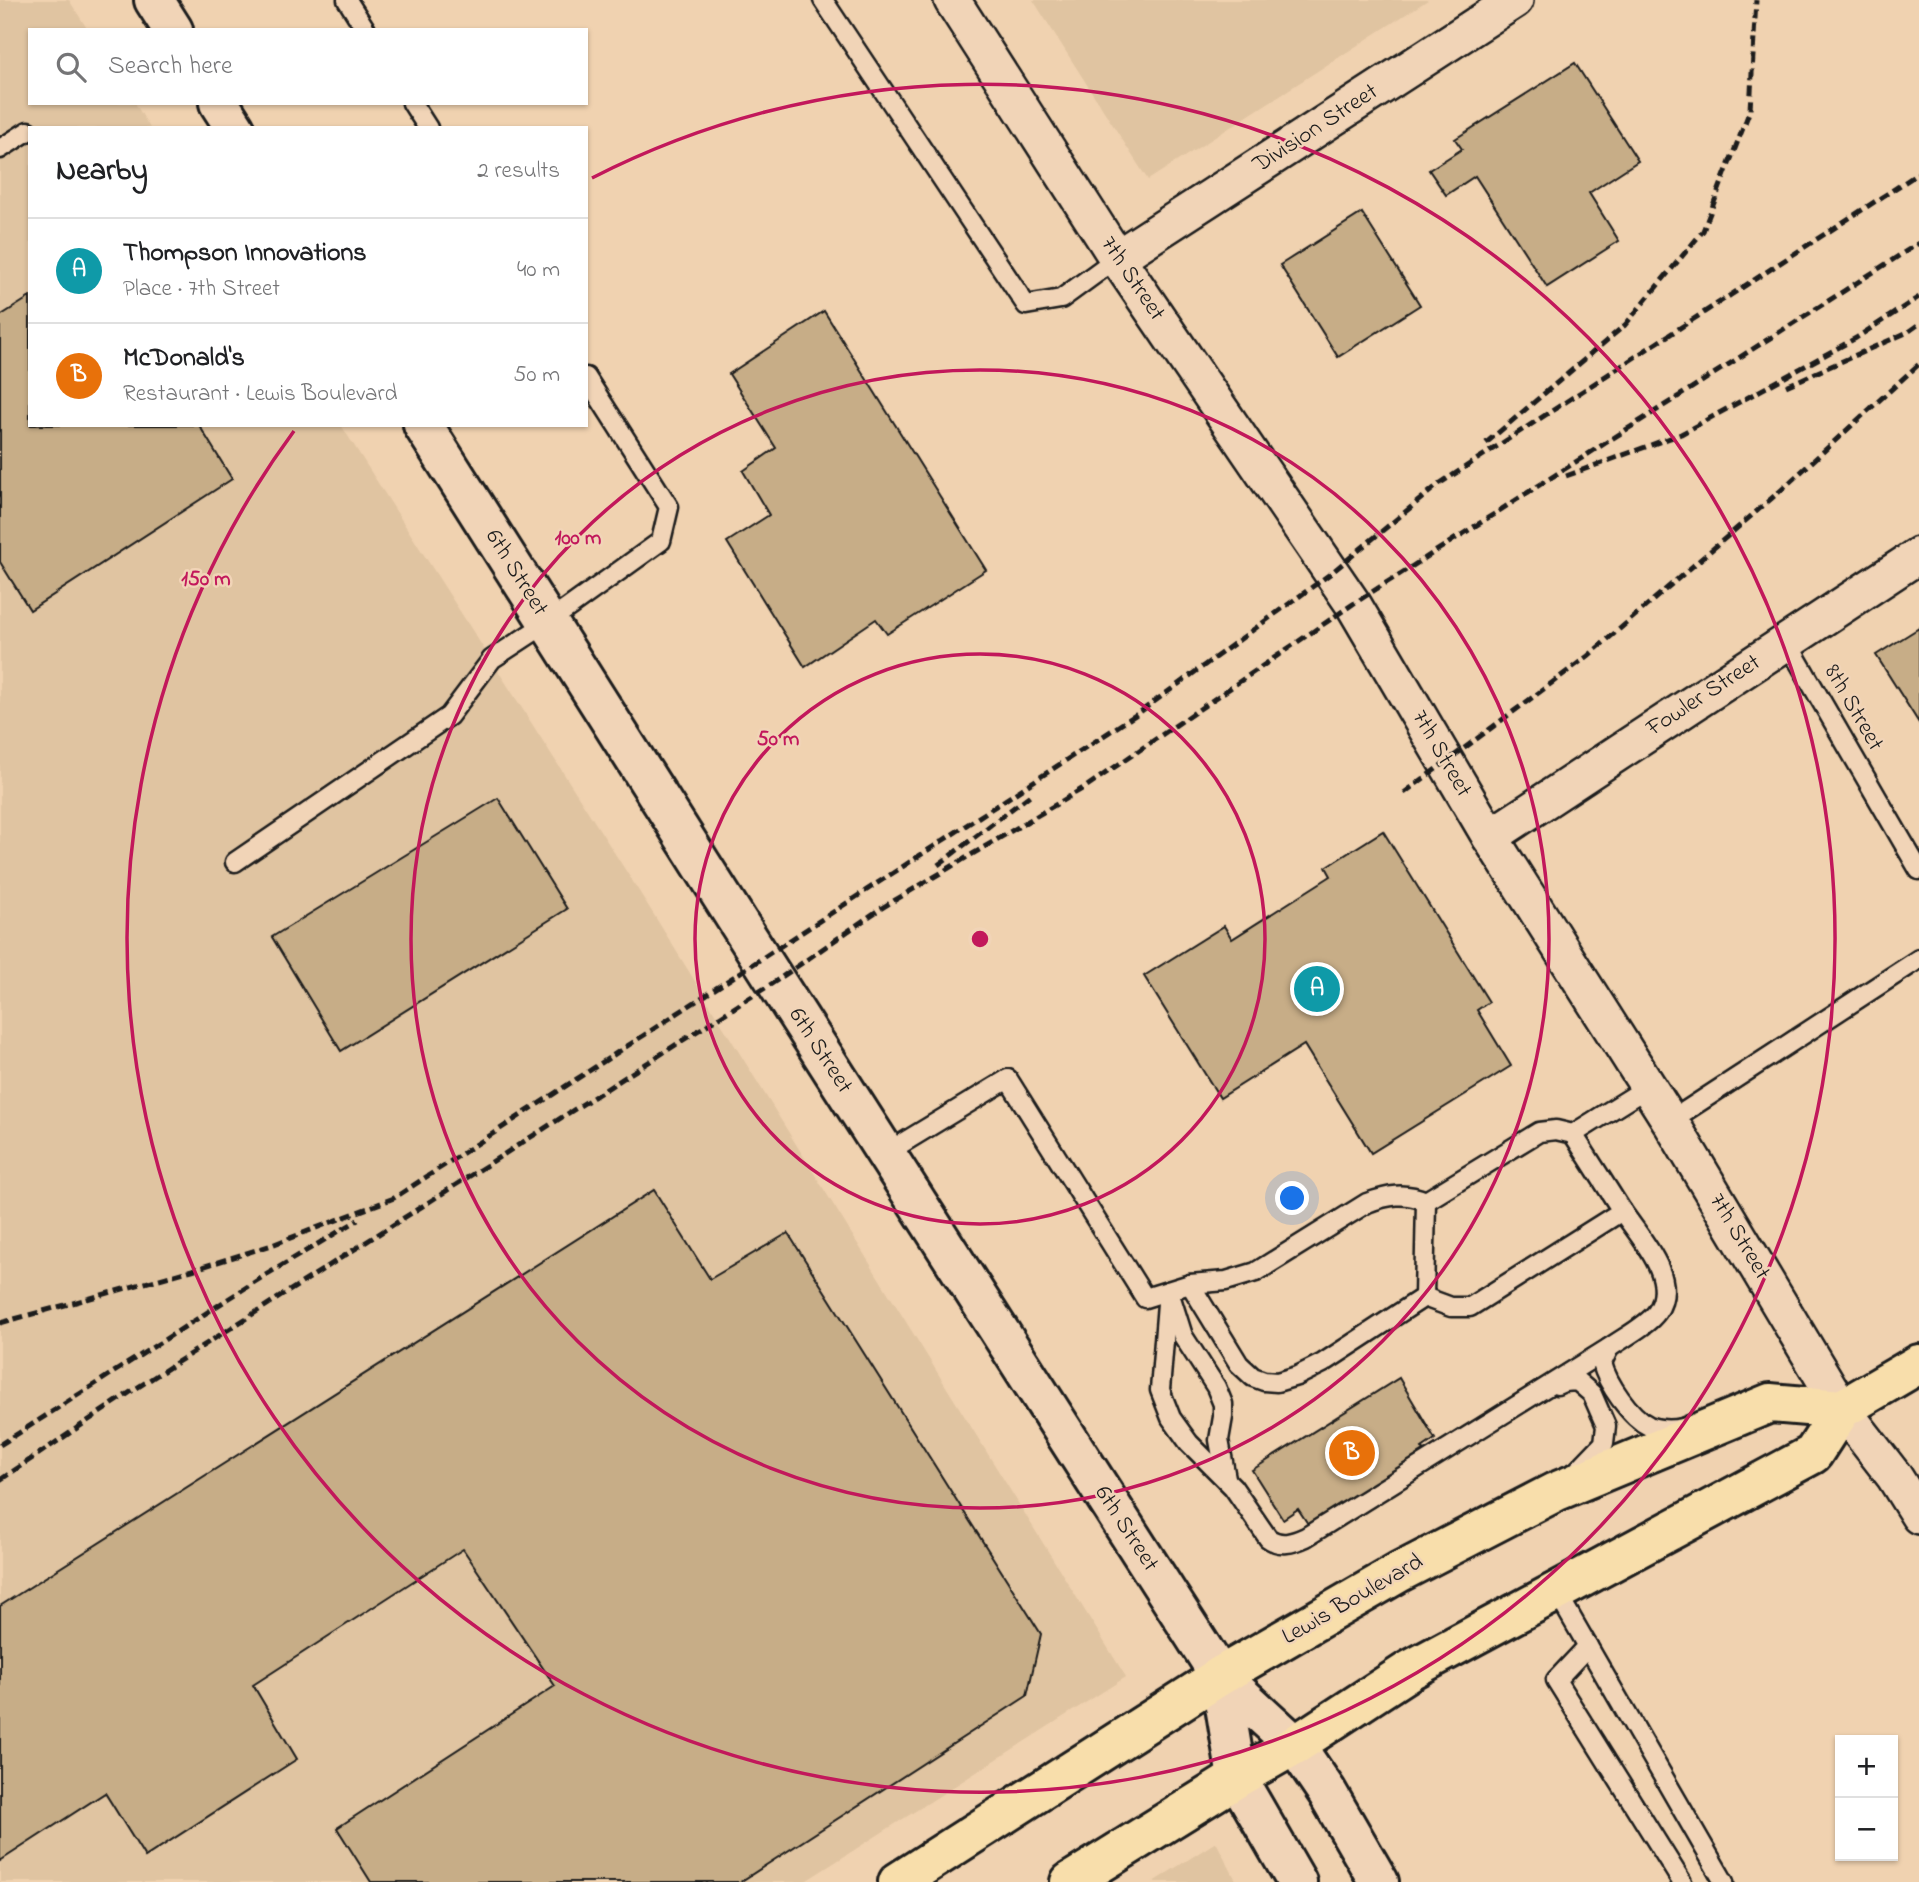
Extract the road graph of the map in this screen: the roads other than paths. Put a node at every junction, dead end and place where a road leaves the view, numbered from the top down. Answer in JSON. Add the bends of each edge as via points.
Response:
{"nodes":[{"id":1,"x":154,"y":0,"type":"edge"},
{"id":2,"x":347,"y":0,"type":"edge"},
{"id":3,"x":823,"y":0,"type":"edge"},
{"id":4,"x":952,"y":0,"type":"edge"},
{"id":5,"x":1515,"y":0,"type":"edge"},
{"id":6,"x":172,"y":28,"type":"edge"},
{"id":7,"x":365,"y":28,"type":"edge"},
{"id":8,"x":220,"y":105,"type":"edge"},
{"id":9,"x":413,"y":105,"type":"edge"},
{"id":10,"x":234,"y":126,"type":"edge"},
{"id":11,"x":427,"y":126,"type":"edge"},
{"id":12,"x":28,"y":131,"type":"dead end"},
{"id":13,"x":0,"y":149,"type":"edge"},
{"id":14,"x":1117,"y":258,"type":"junction"},
{"id":15,"x":588,"y":380,"type":"edge"},
{"id":16,"x":424,"y":427,"type":"edge"},
{"id":17,"x":1919,"y":555,"type":"edge"},
{"id":18,"x":547,"y":623,"type":"junction"},
{"id":19,"x":1787,"y":642,"type":"junction"},
{"id":20,"x":1490,"y":837,"type":"junction"},
{"id":21,"x":234,"y":862,"type":"dead end"},
{"id":22,"x":1919,"y":870,"type":"edge"},
{"id":23,"x":1919,"y":959,"type":"edge"},
{"id":24,"x":1648,"y":1087,"type":"junction"},
{"id":25,"x":1670,"y":1121,"type":"junction"},
{"id":26,"x":1573,"y":1134,"type":"junction"},
{"id":27,"x":886,"y":1153,"type":"junction"},
{"id":28,"x":1426,"y":1201,"type":"junction"},
{"id":29,"x":1622,"y":1211,"type":"junction"},
{"id":30,"x":1190,"y":1284,"type":"junction"},
{"id":31,"x":1168,"y":1291,"type":"junction"},
{"id":32,"x":1424,"y":1297,"type":"junction"},
{"id":33,"x":1609,"y":1348,"type":"junction"},
{"id":34,"x":1919,"y":1364,"type":"edge"},
{"id":35,"x":1540,"y":1391,"type":"junction"},
{"id":36,"x":1842,"y":1409,"type":"junction"},
{"id":37,"x":1734,"y":1418,"type":"junction"},
{"id":38,"x":1226,"y":1478,"type":"junction"},
{"id":39,"x":1555,"y":1492,"type":"junction"},
{"id":40,"x":1919,"y":1516,"type":"edge"},
{"id":41,"x":1556,"y":1591,"type":"junction"},
{"id":42,"x":1588,"y":1646,"type":"junction"},
{"id":43,"x":1220,"y":1676,"type":"junction"},
{"id":44,"x":1295,"y":1745,"type":"junction"},
{"id":45,"x":1237,"y":1778,"type":"junction"},
{"id":46,"x":898,"y":1882,"type":"edge"},
{"id":47,"x":1070,"y":1882,"type":"edge"},
{"id":48,"x":1297,"y":1882,"type":"edge"},
{"id":49,"x":1379,"y":1882,"type":"edge"},
{"id":50,"x":1682,"y":1882,"type":"edge"},
{"id":51,"x":1724,"y":1882,"type":"edge"}],
"edges":[{"from":1,"to":6,"type":"main road"},
{"from":2,"to":7,"type":"lane"},
{"from":3,"to":14,"type":"lane","via":[[1026,305],[1061,299]]},
{"from":4,"to":14,"type":"street","name":"7th Street"},
{"from":5,"to":14,"type":"street","name":"Division Street"},
{"from":8,"to":10,"type":"main road"},
{"from":9,"to":11,"type":"lane"},
{"from":12,"to":13,"type":"lane"},
{"from":14,"to":20,"type":"street","name":"7th Street","via":[[1353,604]]},
{"from":15,"to":18,"type":"lane","via":[[669,507],[661,541]]},
{"from":16,"to":18,"type":"main road","name":"6th Street"},
{"from":17,"to":19,"type":"street","name":"Fowler Street"},
{"from":18,"to":21,"type":"lane","via":[[492,659],[449,716]]},
{"from":18,"to":27,"type":"main road","name":"6th Street"},
{"from":19,"to":20,"type":"street","name":"Fowler Street"},
{"from":19,"to":22,"type":"lane","name":"8th Street"},
{"from":20,"to":24,"type":"street","name":"7th Street"},
{"from":23,"to":25,"type":"lane"},
{"from":24,"to":25,"type":"street","name":"7th Street"},
{"from":24,"to":26,"type":"lane"},
{"from":25,"to":36,"type":"street","name":"7th Street"},
{"from":26,"to":28,"type":"lane","via":[[1539,1132]]},
{"from":26,"to":29,"type":"lane"},
{"from":27,"to":31,"type":"lane","via":[[1009,1079],[1144,1298]]},
{"from":27,"to":43,"type":"main road","name":"6th Street"},
{"from":28,"to":30,"type":"lane","via":[[1414,1196],[1383,1197],[1256,1272]]},
{"from":28,"to":32,"type":"lane"},
{"from":29,"to":32,"type":"lane","via":[[1471,1307],[1451,1307]]},
{"from":29,"to":33,"type":"lane","via":[[1665,1283],[1657,1313]]},
{"from":30,"to":31,"type":"lane"},
{"from":30,"to":32,"type":"lane","via":[[1239,1364],[1264,1381],[1297,1376],[1323,1363]]},
{"from":31,"to":38,"type":"lane","via":[[1183,1336],[1223,1404],[1219,1440]]},
{"from":31,"to":38,"type":"lane","via":[[1160,1390],[1171,1418],[1189,1443]]},
{"from":33,"to":35,"type":"lane"},
{"from":33,"to":37,"type":"lane","via":[[1602,1363],[1604,1373],[1633,1414],[1647,1425],[1675,1429]]},
{"from":34,"to":36,"type":"main road"},
{"from":35,"to":38,"type":"lane","via":[[1294,1543],[1268,1538]]},
{"from":35,"to":39,"type":"lane","via":[[1577,1381],[1592,1394],[1606,1426],[1604,1443]]},
{"from":36,"to":37,"type":"main road","name":"Lewis Boulevard","via":[[1770,1403]]},
{"from":36,"to":40,"type":"street","name":"7th Street"},
{"from":36,"to":41,"type":"main road","via":[[1813,1454]]},
{"from":37,"to":39,"type":"main road","name":"Lewis Boulevard"},
{"from":39,"to":43,"type":"main road","name":"Lewis Boulevard","via":[[1400,1572]]},
{"from":41,"to":42,"type":"lane"},
{"from":41,"to":44,"type":"main road","via":[[1410,1670]]},
{"from":42,"to":50,"type":"lane","via":[[1556,1680]]},
{"from":42,"to":51,"type":"lane"},
{"from":43,"to":44,"type":"main road","name":"6th Street"},
{"from":43,"to":45,"type":"main road","name":"6th Street"},
{"from":43,"to":46,"type":"main road","name":"Lewis Boulevard"},
{"from":44,"to":45,"type":"main road"},
{"from":44,"to":49,"type":"main road","name":"6th Street"},
{"from":45,"to":47,"type":"main road"},
{"from":45,"to":48,"type":"main road"}]}
